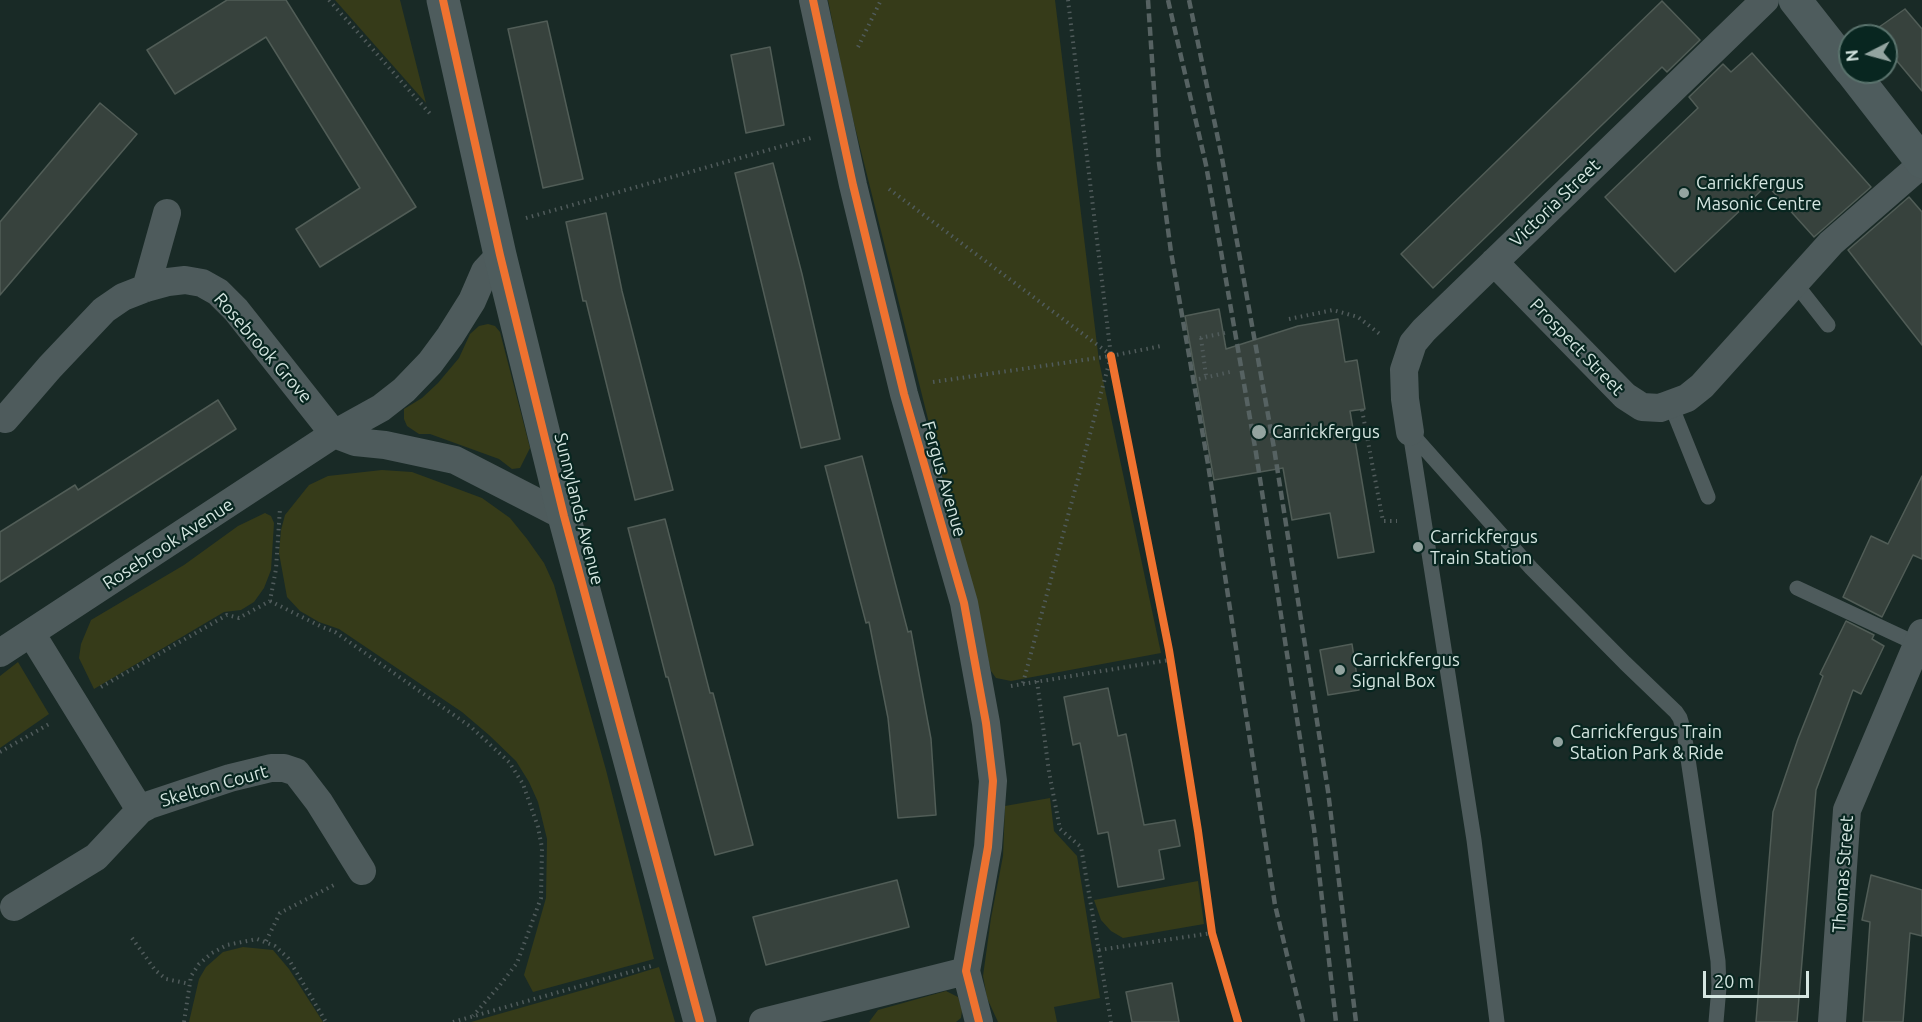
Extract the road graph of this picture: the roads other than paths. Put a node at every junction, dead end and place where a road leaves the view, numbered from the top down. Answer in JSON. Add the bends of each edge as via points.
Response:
{"nodes":[{"id":1,"x":443,"y":0,"type":"edge"},
{"id":2,"x":813,"y":0,"type":"edge"},
{"id":3,"x":1765,"y":0,"type":"edge"},
{"id":4,"x":1795,"y":0,"type":"edge"},
{"id":5,"x":1838,"y":55,"type":"edge"},
{"id":6,"x":1861,"y":84,"type":"edge"},
{"id":7,"x":1922,"y":163,"type":"edge"},
{"id":8,"x":167,"y":213,"type":"dead end"},
{"id":9,"x":497,"y":241,"type":"junction"},
{"id":10,"x":1494,"y":262,"type":"junction"},
{"id":11,"x":1795,"y":282,"type":"junction"},
{"id":12,"x":146,"y":288,"type":"junction"},
{"id":13,"x":1828,"y":325,"type":"dead end"},
{"id":14,"x":1671,"y":405,"type":"junction"},
{"id":15,"x":5,"y":419,"type":"dead end"},
{"id":16,"x":1410,"y":432,"type":"junction"},
{"id":17,"x":334,"y":434,"type":"junction"},
{"id":18,"x":1708,"y":497,"type":"dead end"},
{"id":19,"x":564,"y":516,"type":"junction"},
{"id":20,"x":1797,"y":588,"type":"dead end"},
{"id":21,"x":31,"y":633,"type":"junction"},
{"id":22,"x":1919,"y":638,"type":"edge"},
{"id":23,"x":0,"y":653,"type":"edge"},
{"id":24,"x":140,"y":810,"type":"junction"},
{"id":25,"x":362,"y":870,"type":"road end"},
{"id":26,"x":14,"y":907,"type":"dead end"},
{"id":27,"x":966,"y":971,"type":"junction"},
{"id":28,"x":700,"y":1022,"type":"edge"},
{"id":29,"x":763,"y":1022,"type":"edge"},
{"id":30,"x":979,"y":1022,"type":"edge"},
{"id":31,"x":1497,"y":1022,"type":"edge"},
{"id":32,"x":1716,"y":1022,"type":"edge"},
{"id":33,"x":1832,"y":1022,"type":"edge"}],
"edges":[{"from":1,"to":9,"type":"street","name":"Sunnylands Avenue"},
{"from":2,"to":27,"type":"street","name":"Fergus Avenue","via":[[903,386],[964,603],[987,723],[993,781],[988,848]]},
{"from":3,"to":10,"type":"street","name":"Victoria Street"},
{"from":4,"to":5,"type":"street"},
{"from":6,"to":7,"type":"street"},
{"from":7,"to":11,"type":"street","name":"Prospect Street","via":[[1831,243]]},
{"from":8,"to":12,"type":"street"},
{"from":9,"to":17,"type":"street","name":"Rosebrook Avenue","via":[[472,301],[430,363],[381,408]]},
{"from":9,"to":19,"type":"street","name":"Sunnylands Avenue"},
{"from":10,"to":14,"type":"street","name":"Prospect Street","via":[[1630,400],[1650,409]]},
{"from":10,"to":16,"type":"street","name":"Victoria Street","via":[[1413,343],[1404,384]]},
{"from":11,"to":13,"type":"lane"},
{"from":11,"to":14,"type":"street","name":"Prospect Street","via":[[1702,386]]},
{"from":12,"to":15,"type":"street","name":"Rosebrook Grove","via":[[104,310]]},
{"from":12,"to":17,"type":"street","name":"Rosebrook Grove","via":[[185,280],[202,282],[218,292]]},
{"from":14,"to":18,"type":"lane"},
{"from":16,"to":31,"type":"lane","via":[[1474,840]]},
{"from":16,"to":32,"type":"lane","via":[[1531,568],[1680,718],[1718,961]]},
{"from":17,"to":19,"type":"street","via":[[355,442],[455,460]]},
{"from":17,"to":21,"type":"street","name":"Rosebrook Avenue"},
{"from":19,"to":28,"type":"street","name":"Sunnylands Avenue"},
{"from":20,"to":22,"type":"lane"},
{"from":21,"to":23,"type":"street","name":"Rosebrook Avenue"},
{"from":21,"to":24,"type":"street"},
{"from":22,"to":33,"type":"street","name":"Thomas Street","via":[[1846,810]]},
{"from":24,"to":25,"type":"street","name":"Skelton Court","via":[[230,778],[284,768],[296,772],[319,802]]},
{"from":24,"to":26,"type":"street","name":"Skelton Court","via":[[96,857]]},
{"from":27,"to":29,"type":"street"},
{"from":27,"to":30,"type":"street"}]}
